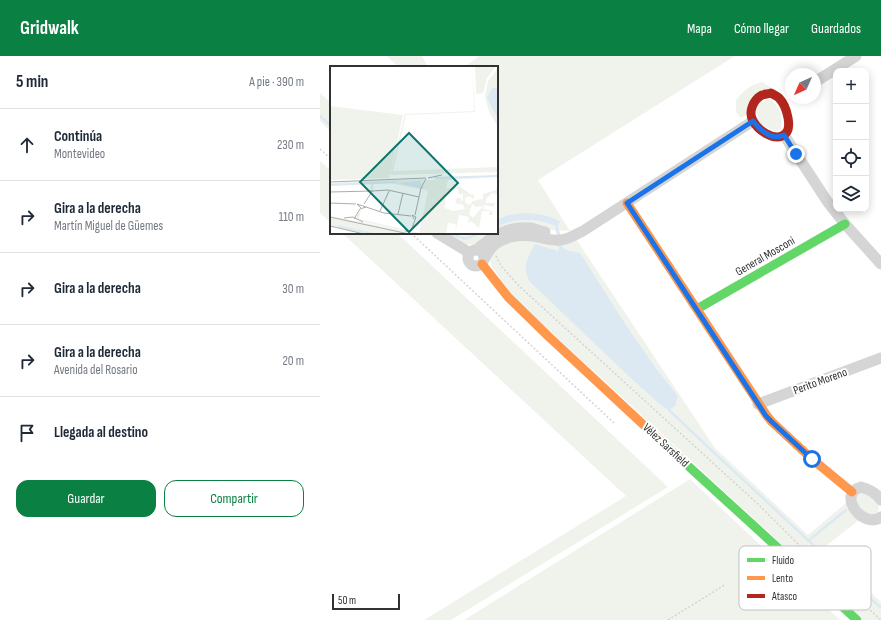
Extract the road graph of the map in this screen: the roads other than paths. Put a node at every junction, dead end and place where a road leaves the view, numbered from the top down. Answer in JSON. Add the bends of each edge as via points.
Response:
{"nodes":[{"id":1,"x":856,"y":56,"type":"edge"},
{"id":2,"x":821,"y":78,"type":"edge"},
{"id":3,"x":785,"y":98,"type":"edge"},
{"id":4,"x":787,"y":104,"type":"edge"},
{"id":5,"x":753,"y":121,"type":"junction"},
{"id":6,"x":784,"y":135,"type":"junction"},
{"id":7,"x":627,"y":203,"type":"junction"},
{"id":8,"x":845,"y":224,"type":"junction"},
{"id":9,"x":438,"y":234,"type":"edge"},
{"id":10,"x":497,"y":234,"type":"edge"},
{"id":11,"x":498,"y":234,"type":"edge"},
{"id":12,"x":480,"y":255,"type":"junction"},
{"id":13,"x":881,"y":264,"type":"edge"},
{"id":14,"x":697,"y":309,"type":"junction"},
{"id":15,"x":881,"y":358,"type":"edge"},
{"id":16,"x":758,"y":404,"type":"junction"},
{"id":17,"x":852,"y":492,"type":"junction"},
{"id":18,"x":879,"y":494,"type":"edge"},
{"id":19,"x":881,"y":517,"type":"edge"},
{"id":20,"x":776,"y":546,"type":"edge"},
{"id":21,"x":846,"y":610,"type":"edge"},
{"id":22,"x":857,"y":620,"type":"edge"}],
"edges":[{"from":1,"to":2,"type":"street"},
{"from":3,"to":5,"type":"street","via":[[771,94],[758,97],[753,102],[750,113]]},
{"from":4,"to":6,"type":"street","via":[[788,129]]},
{"from":5,"to":6,"type":"street","via":[[765,133],[779,137]]},
{"from":5,"to":7,"type":"street"},
{"from":6,"to":8,"type":"street"},
{"from":7,"to":11,"type":"street","via":[[573,235],[531,228]]},
{"from":7,"to":14,"type":"street"},
{"from":8,"to":13,"type":"street"},
{"from":8,"to":14,"type":"street","name":"General Mosconi"},
{"from":9,"to":12,"type":"street","name":"Vélez Sarsfield"},
{"from":10,"to":12,"type":"street","via":[[490,238]]},
{"from":12,"to":20,"type":"street","name":"Vélez Sarsfield","via":[[508,297]]},
{"from":14,"to":16,"type":"street"},
{"from":15,"to":16,"type":"street","name":"Perito Moreno"},
{"from":16,"to":17,"type":"street","via":[[772,422]]},
{"from":17,"to":18,"type":"street","via":[[861,487]]},
{"from":17,"to":19,"type":"street","via":[[851,500],[857,512],[868,519]]},
{"from":21,"to":22,"type":"street","name":"Vélez Sarsfield"}]}
